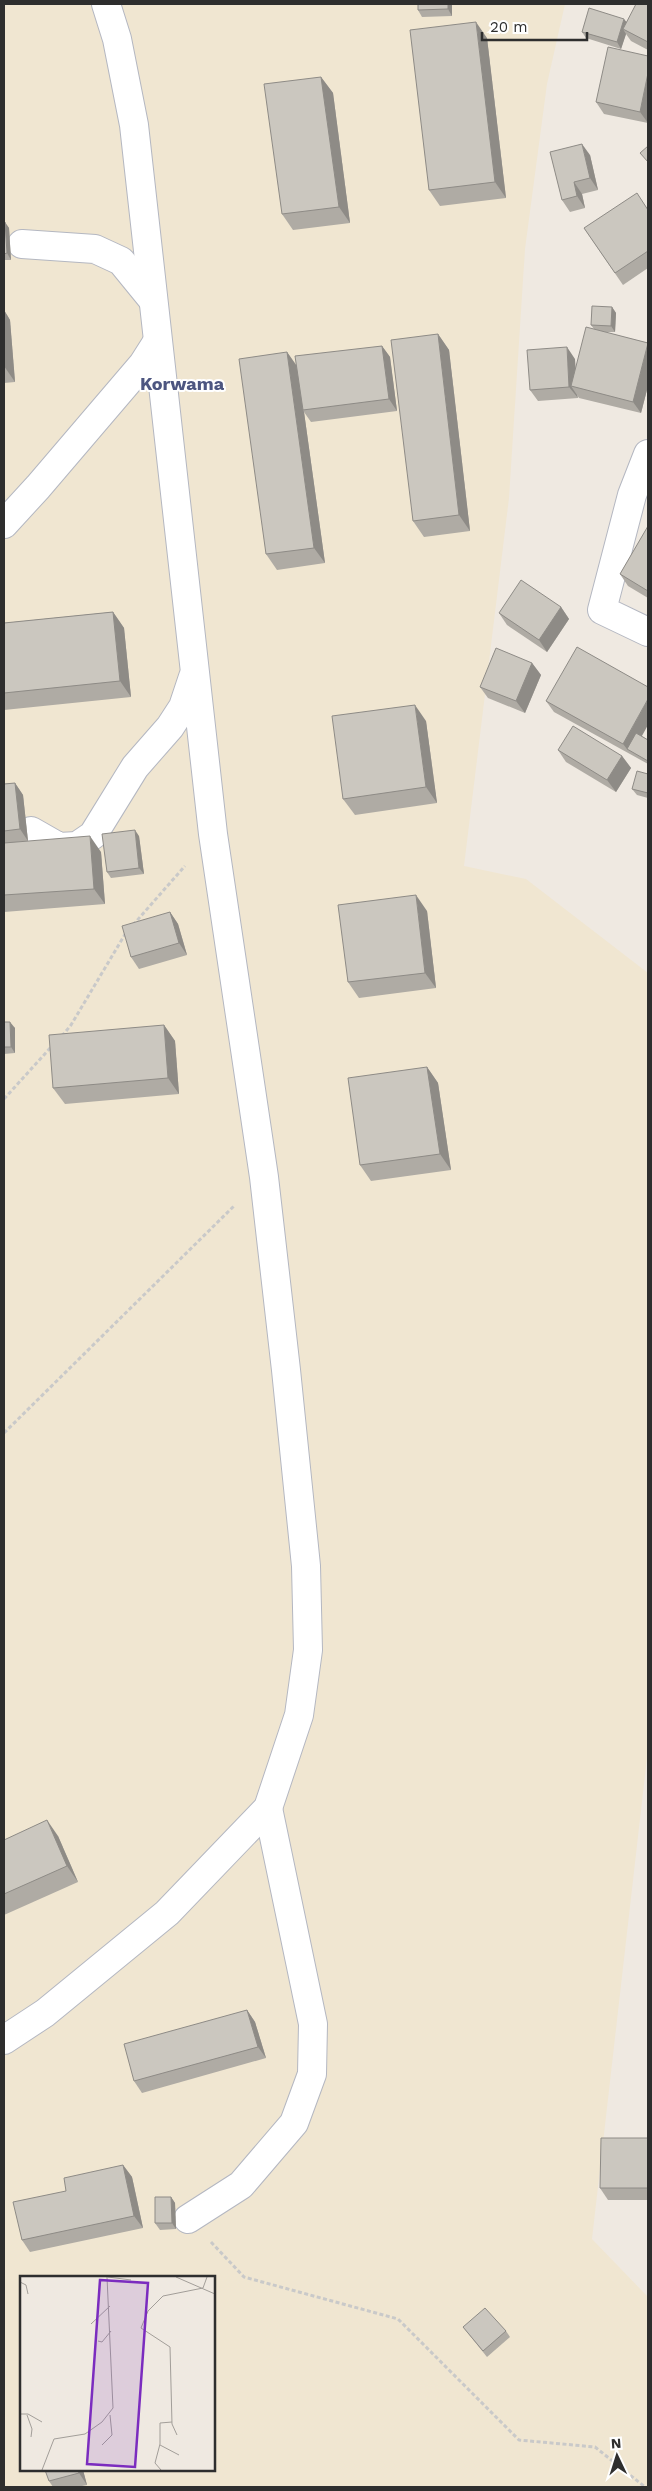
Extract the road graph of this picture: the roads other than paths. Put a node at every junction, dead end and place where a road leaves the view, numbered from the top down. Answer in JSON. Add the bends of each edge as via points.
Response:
{"nodes":[{"id":1,"x":106,"y":4,"type":"edge"},
{"id":2,"x":22,"y":244,"type":"dead end"},
{"id":3,"x":152,"y":299,"type":"junction"},
{"id":4,"x":157,"y":342,"type":"junction"},
{"id":5,"x":648,"y":454,"type":"edge"},
{"id":6,"x":4,"y":524,"type":"edge"},
{"id":7,"x":648,"y":632,"type":"edge"},
{"id":8,"x":195,"y":672,"type":"junction"},
{"id":9,"x":31,"y":831,"type":"dead end"},
{"id":10,"x":268,"y":1808,"type":"junction"},
{"id":11,"x":4,"y":2040,"type":"edge"},
{"id":12,"x":188,"y":2219,"type":"road end"}],
"edges":[{"from":1,"to":3,"type":"street","via":[[117,39],[134,125]]},
{"from":2,"to":3,"type":"street","via":[[95,249],[121,261]]},
{"from":3,"to":4,"type":"street"},
{"from":4,"to":6,"type":"street","via":[[143,364]]},
{"from":4,"to":8,"type":"street"},
{"from":5,"to":7,"type":"street","via":[[632,495],[602,610]]},
{"from":8,"to":9,"type":"street","via":[[183,707],[135,767],[93,835],[77,846],[59,846]]},
{"from":8,"to":10,"type":"street","via":[[213,834],[264,1176],[305,1556],[308,1650],[299,1715]]},
{"from":10,"to":11,"type":"street","via":[[167,1913],[44,2013]]},
{"from":10,"to":12,"type":"street","via":[[312,2024],[312,2074],[294,2123],[265,2158],[241,2185]]}]}
